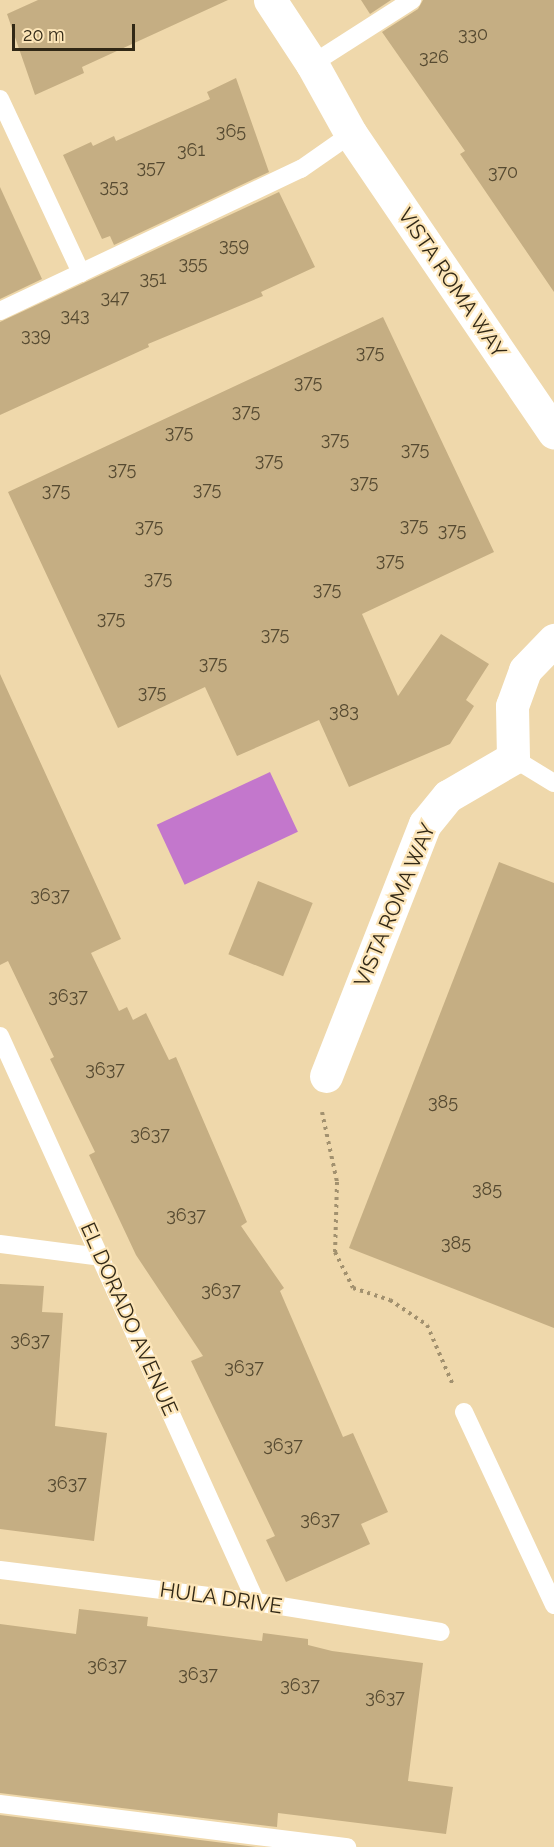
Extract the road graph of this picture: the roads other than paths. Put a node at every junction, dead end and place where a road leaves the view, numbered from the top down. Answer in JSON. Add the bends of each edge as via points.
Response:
{"nodes":[{"id":1,"x":270,"y":0,"type":"edge"},
{"id":2,"x":412,"y":0,"type":"edge"},
{"id":3,"x":312,"y":63,"type":"junction"},
{"id":4,"x":0,"y":99,"type":"edge"},
{"id":5,"x":351,"y":134,"type":"junction"},
{"id":6,"x":81,"y":273,"type":"junction"},
{"id":7,"x":0,"y":311,"type":"edge"},
{"id":8,"x":554,"y":433,"type":"edge"},
{"id":9,"x":554,"y":640,"type":"edge"},
{"id":10,"x":513,"y":758,"type":"junction"},
{"id":11,"x":554,"y":783,"type":"edge"},
{"id":12,"x":0,"y":1036,"type":"edge"},
{"id":13,"x":326,"y":1076,"type":"road end"},
{"id":14,"x":0,"y":1244,"type":"edge"},
{"id":15,"x":102,"y":1257,"type":"junction"},
{"id":16,"x":465,"y":1412,"type":"road end"},
{"id":17,"x":0,"y":1570,"type":"edge"},
{"id":18,"x":256,"y":1602,"type":"junction"},
{"id":19,"x":554,"y":1605,"type":"edge"},
{"id":20,"x":441,"y":1632,"type":"dead end"},
{"id":21,"x":0,"y":1804,"type":"edge"},
{"id":22,"x":338,"y":1846,"type":"edge"}],
"edges":[{"from":1,"to":3,"type":"street","name":"VISTA ROMA WAY"},
{"from":2,"to":3,"type":"lane"},
{"from":3,"to":5,"type":"street","name":"VISTA ROMA WAY"},
{"from":4,"to":6,"type":"lane"},
{"from":5,"to":6,"type":"lane","via":[[301,169]]},
{"from":5,"to":8,"type":"street","name":"VISTA ROMA WAY"},
{"from":6,"to":7,"type":"lane"},
{"from":9,"to":10,"type":"street","via":[[525,670],[512,705]]},
{"from":10,"to":11,"type":"lane"},
{"from":10,"to":13,"type":"street","name":"VISTA ROMA WAY","via":[[448,796],[425,824]]},
{"from":12,"to":15,"type":"lane","name":"EL DORADO AVENUE"},
{"from":14,"to":15,"type":"lane"},
{"from":15,"to":18,"type":"lane","name":"EL DORADO AVENUE"},
{"from":16,"to":19,"type":"lane"},
{"from":17,"to":18,"type":"lane","name":"HULA DRIVE"},
{"from":18,"to":20,"type":"lane","name":"HULA DRIVE"},
{"from":21,"to":22,"type":"lane"}]}
